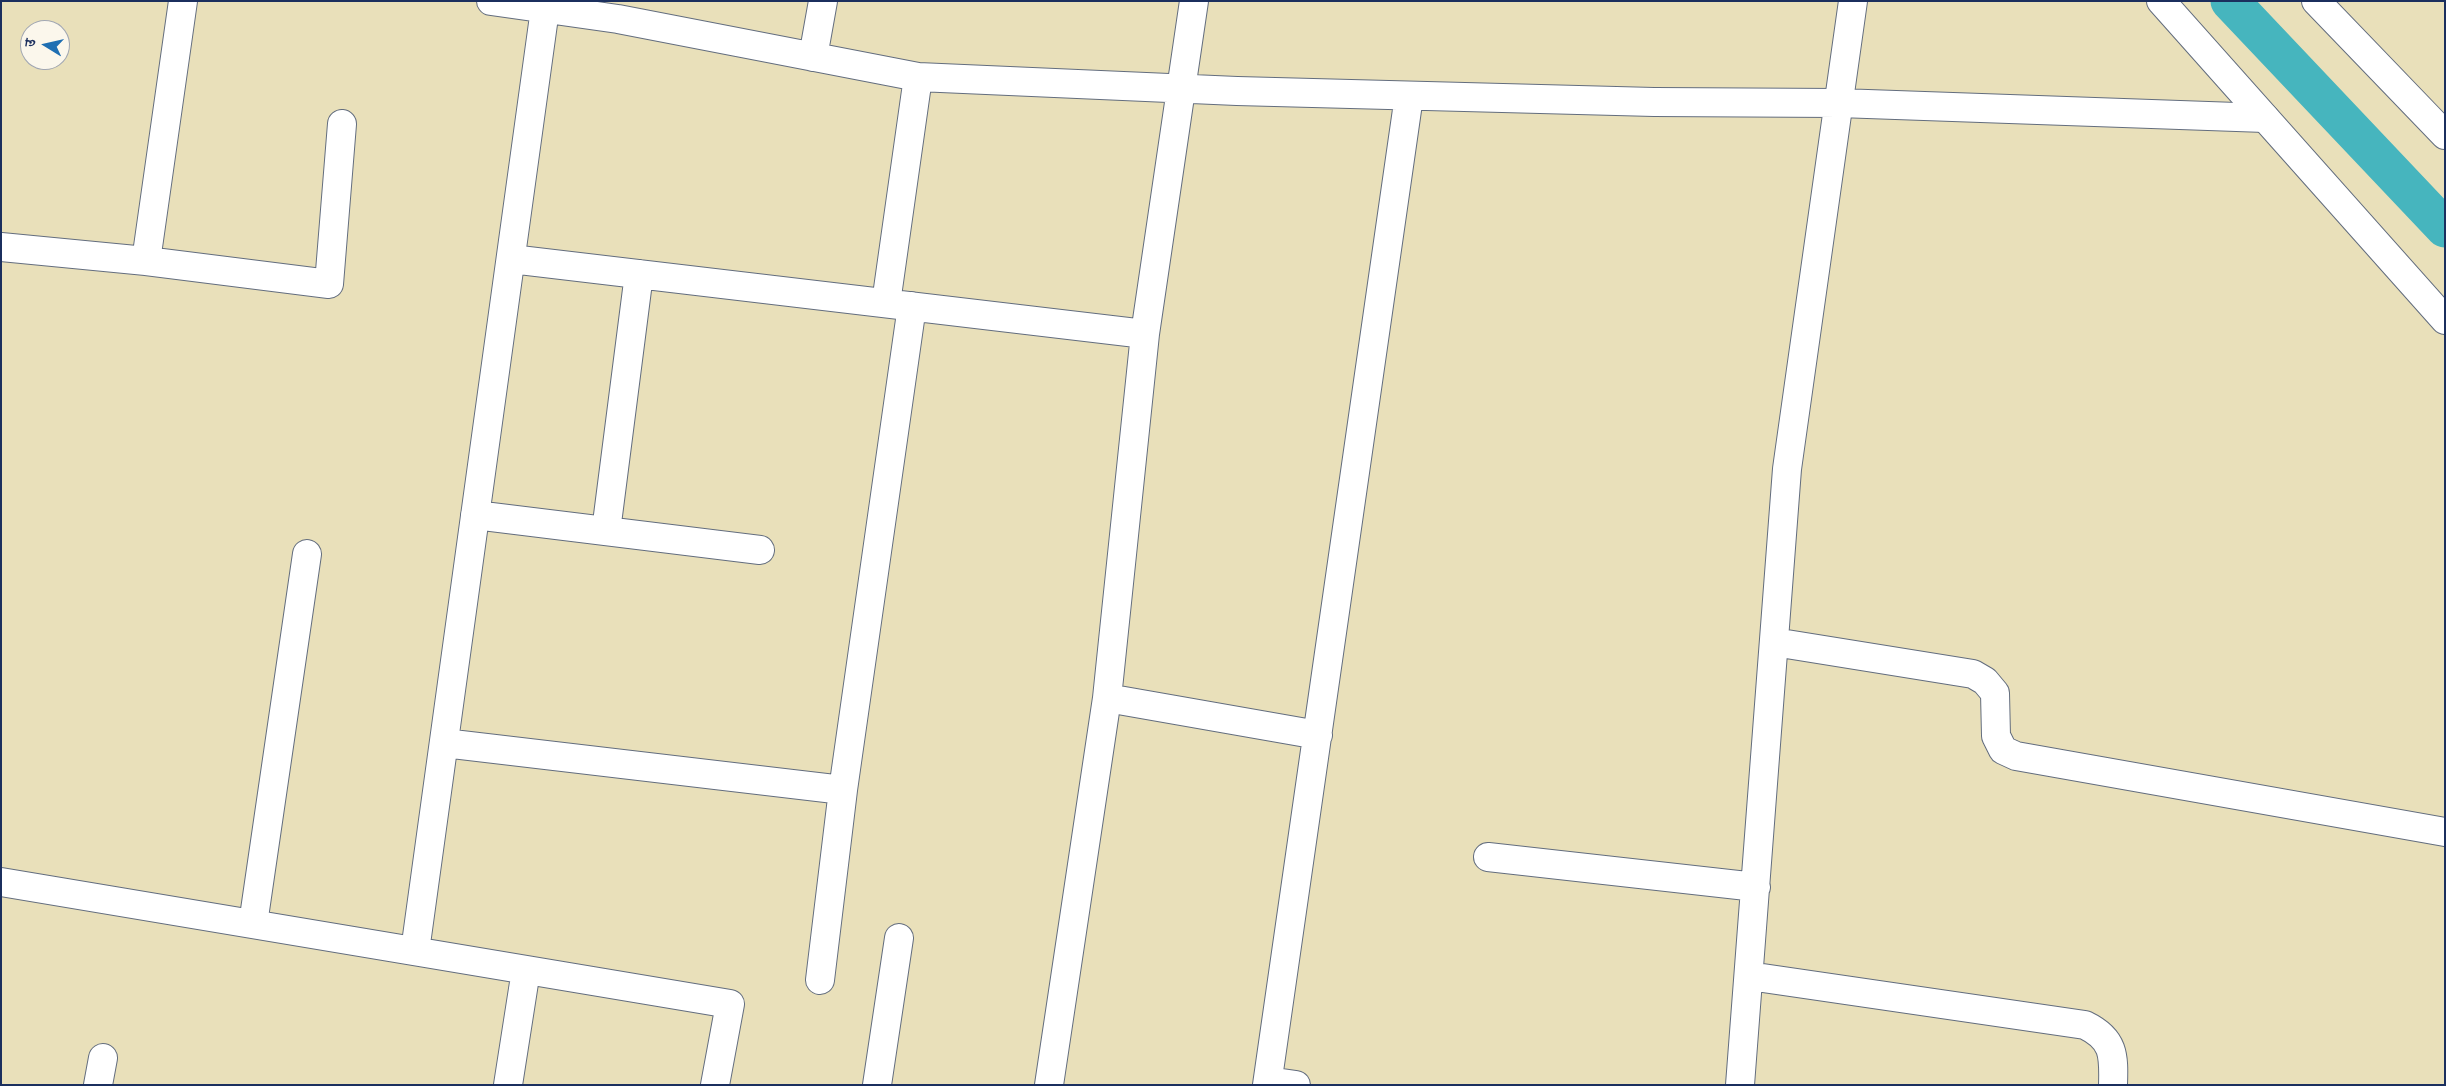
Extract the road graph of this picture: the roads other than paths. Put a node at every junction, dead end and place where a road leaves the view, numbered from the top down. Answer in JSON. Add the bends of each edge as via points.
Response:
{"nodes":[{"id":1,"x":183,"y":1,"type":"edge"},
{"id":2,"x":491,"y":1,"type":"edge"},
{"id":3,"x":822,"y":1,"type":"edge"},
{"id":4,"x":1194,"y":1,"type":"edge"},
{"id":5,"x":1853,"y":1,"type":"edge"},
{"id":6,"x":2161,"y":1,"type":"edge"},
{"id":7,"x":2316,"y":1,"type":"edge"},
{"id":8,"x":546,"y":9,"type":"junction"},
{"id":9,"x":813,"y":56,"type":"junction"},
{"id":10,"x":918,"y":77,"type":"junction"},
{"id":11,"x":1181,"y":89,"type":"junction"},
{"id":12,"x":1410,"y":96,"type":"junction"},
{"id":13,"x":1839,"y":103,"type":"junction"},
{"id":14,"x":2265,"y":118,"type":"junction"},
{"id":15,"x":342,"y":124,"type":"dead end"},
{"id":16,"x":2445,"y":135,"type":"edge"},
{"id":17,"x":1,"y":246,"type":"edge"},
{"id":18,"x":511,"y":259,"type":"junction"},
{"id":19,"x":146,"y":261,"type":"junction"},
{"id":20,"x":639,"y":274,"type":"junction"},
{"id":21,"x":886,"y":303,"type":"junction"},
{"id":22,"x":912,"y":306,"type":"junction"},
{"id":23,"x":2445,"y":320,"type":"edge"},
{"id":24,"x":1145,"y":334,"type":"junction"},
{"id":25,"x":475,"y":515,"type":"junction"},
{"id":26,"x":606,"y":531,"type":"junction"},
{"id":27,"x":760,"y":550,"type":"dead end"},
{"id":28,"x":307,"y":554,"type":"dead end"},
{"id":29,"x":1774,"y":642,"type":"junction"},
{"id":30,"x":1108,"y":698,"type":"junction"},
{"id":31,"x":1318,"y":735,"type":"junction"},
{"id":32,"x":444,"y":743,"type":"junction"},
{"id":33,"x":843,"y":790,"type":"junction"},
{"id":34,"x":2445,"y":832,"type":"edge"},
{"id":35,"x":1488,"y":858,"type":"dead end"},
{"id":36,"x":1,"y":882,"type":"edge"},
{"id":37,"x":1756,"y":888,"type":"junction"},
{"id":38,"x":253,"y":924,"type":"junction"},
{"id":39,"x":899,"y":938,"type":"dead end"},
{"id":40,"x":415,"y":951,"type":"junction"},
{"id":41,"x":526,"y":970,"type":"junction"},
{"id":42,"x":1749,"y":976,"type":"junction"},
{"id":43,"x":820,"y":980,"type":"dead end"},
{"id":44,"x":103,"y":1058,"type":"dead end"},
{"id":45,"x":1268,"y":1083,"type":"edge"},
{"id":46,"x":98,"y":1085,"type":"edge"},
{"id":47,"x":508,"y":1085,"type":"edge"},
{"id":48,"x":715,"y":1085,"type":"edge"},
{"id":49,"x":877,"y":1085,"type":"edge"},
{"id":50,"x":1049,"y":1085,"type":"edge"},
{"id":51,"x":1296,"y":1085,"type":"edge"},
{"id":52,"x":1740,"y":1085,"type":"edge"},
{"id":53,"x":2112,"y":1085,"type":"edge"}],
"edges":[{"from":1,"to":19,"type":"street"},
{"from":2,"to":8,"type":"street"},
{"from":3,"to":9,"type":"street"},
{"from":4,"to":11,"type":"street"},
{"from":5,"to":13,"type":"street"},
{"from":6,"to":14,"type":"street"},
{"from":7,"to":16,"type":"street"},
{"from":8,"to":9,"type":"street","via":[[618,19]]},
{"from":8,"to":18,"type":"street"},
{"from":9,"to":10,"type":"street"},
{"from":10,"to":11,"type":"street"},
{"from":10,"to":21,"type":"street"},
{"from":11,"to":12,"type":"street"},
{"from":11,"to":24,"type":"street"},
{"from":12,"to":13,"type":"street"},
{"from":12,"to":31,"type":"street"},
{"from":13,"to":14,"type":"street"},
{"from":13,"to":29,"type":"street","via":[[1787,469]]},
{"from":14,"to":23,"type":"street"},
{"from":15,"to":19,"type":"street","via":[[329,284]]},
{"from":17,"to":19,"type":"street"},
{"from":18,"to":20,"type":"street"},
{"from":18,"to":25,"type":"street"},
{"from":20,"to":21,"type":"street"},
{"from":20,"to":26,"type":"street"},
{"from":21,"to":22,"type":"street"},
{"from":22,"to":24,"type":"street"},
{"from":22,"to":33,"type":"street"},
{"from":24,"to":30,"type":"street"},
{"from":25,"to":26,"type":"street"},
{"from":25,"to":32,"type":"street"},
{"from":26,"to":27,"type":"street"},
{"from":28,"to":38,"type":"street"},
{"from":29,"to":34,"type":"street","via":[[1973,674],[1985,681],[1995,693],[1996,736],[2003,750],[2016,756]]},
{"from":29,"to":37,"type":"street"},
{"from":30,"to":31,"type":"street"},
{"from":30,"to":50,"type":"street"},
{"from":31,"to":45,"type":"street"},
{"from":32,"to":33,"type":"street"},
{"from":32,"to":40,"type":"street"},
{"from":33,"to":43,"type":"street"},
{"from":35,"to":37,"type":"street"},
{"from":36,"to":38,"type":"street"},
{"from":37,"to":42,"type":"street"},
{"from":38,"to":40,"type":"street"},
{"from":39,"to":49,"type":"street"},
{"from":40,"to":41,"type":"street"},
{"from":41,"to":47,"type":"street"},
{"from":41,"to":48,"type":"street","via":[[730,1004]]},
{"from":42,"to":52,"type":"street"},
{"from":42,"to":53,"type":"street","via":[[2085,1025],[2098,1032],[2109,1044],[2114,1061]]},
{"from":44,"to":46,"type":"street"},
{"from":45,"to":51,"type":"street"}]}
